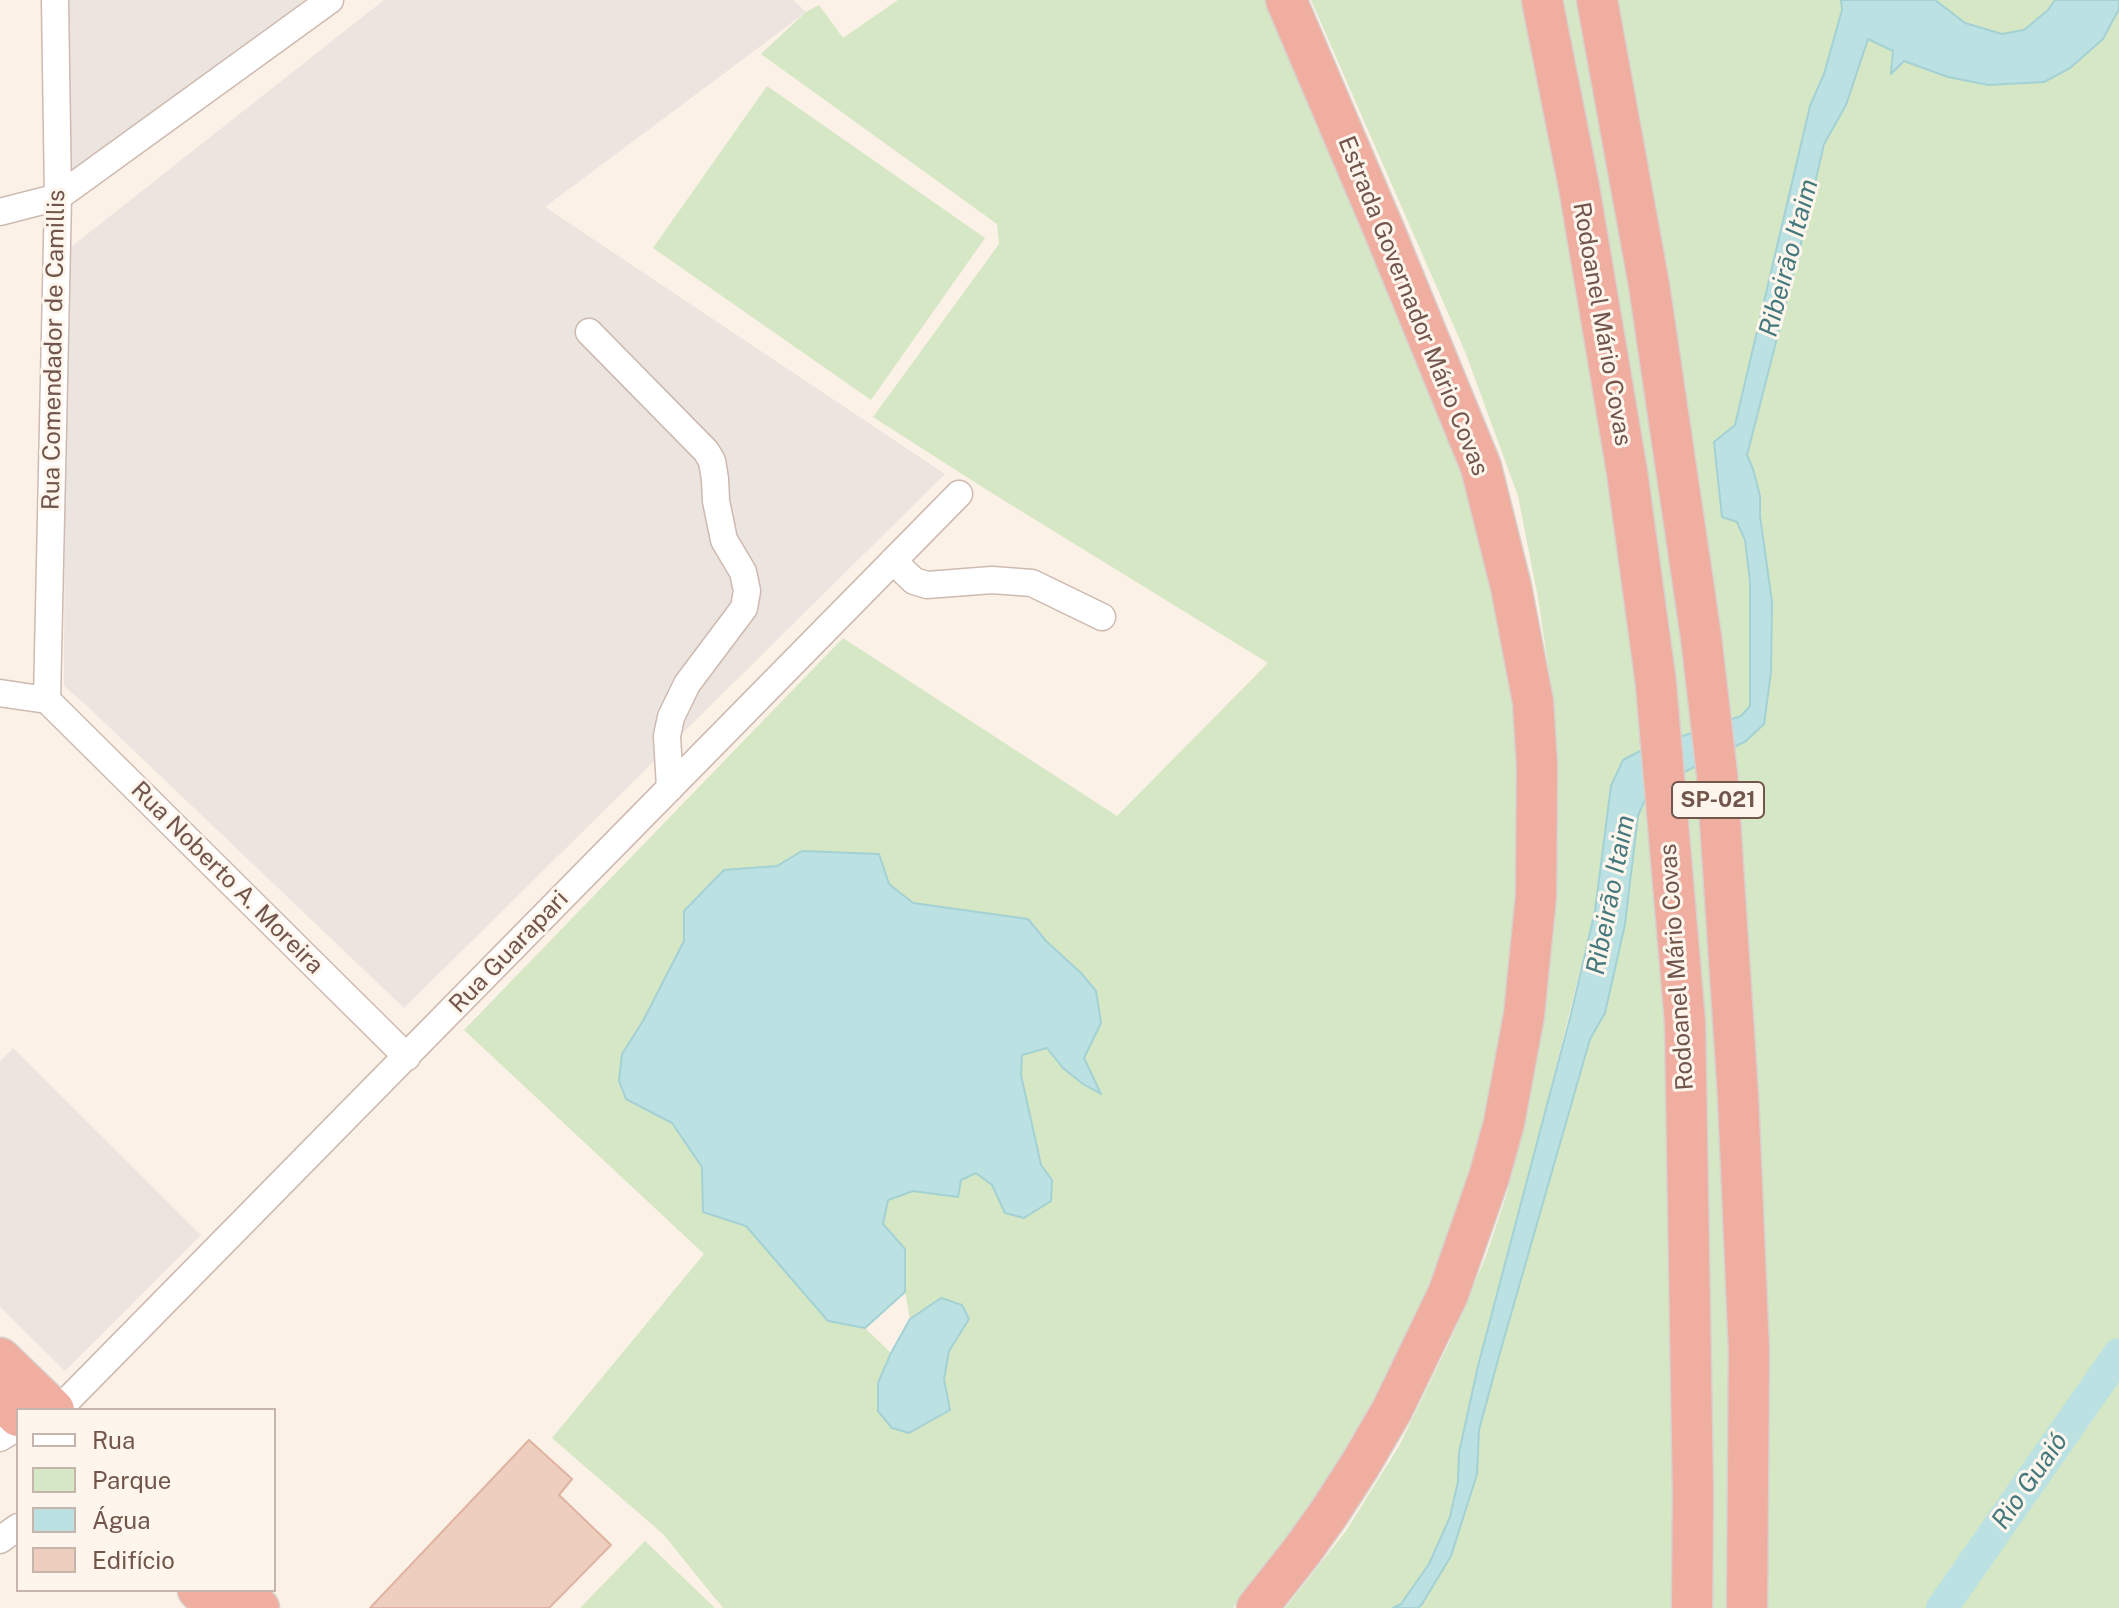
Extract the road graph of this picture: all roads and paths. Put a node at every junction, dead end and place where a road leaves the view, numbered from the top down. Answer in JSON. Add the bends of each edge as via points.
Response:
{"nodes":[{"id":1,"x":55,"y":0,"type":"edge"},
{"id":2,"x":330,"y":0,"type":"edge"},
{"id":3,"x":1286,"y":0,"type":"edge"},
{"id":4,"x":1542,"y":0,"type":"edge"},
{"id":5,"x":1597,"y":0,"type":"edge"},
{"id":6,"x":58,"y":197,"type":"junction"},
{"id":7,"x":0,"y":212,"type":"edge"},
{"id":8,"x":589,"y":332,"type":"dead end"},
{"id":9,"x":959,"y":494,"type":"dead end"},
{"id":10,"x":893,"y":561,"type":"junction"},
{"id":11,"x":1102,"y":617,"type":"dead end"},
{"id":12,"x":0,"y":693,"type":"edge"},
{"id":13,"x":47,"y":700,"type":"junction"},
{"id":14,"x":670,"y":788,"type":"junction"},
{"id":15,"x":407,"y":1057,"type":"junction"},
{"id":16,"x":0,"y":1358,"type":"edge"},
{"id":17,"x":0,"y":1398,"type":"edge"},
{"id":18,"x":54,"y":1408,"type":"edge"},
{"id":19,"x":58,"y":1408,"type":"edge"},
{"id":20,"x":16,"y":1414,"type":"edge"},
{"id":21,"x":200,"y":1592,"type":"edge"},
{"id":22,"x":242,"y":1592,"type":"edge"},
{"id":23,"x":217,"y":1608,"type":"edge"},
{"id":24,"x":259,"y":1608,"type":"edge"},
{"id":25,"x":1257,"y":1608,"type":"edge"},
{"id":26,"x":1692,"y":1608,"type":"edge"},
{"id":27,"x":1747,"y":1608,"type":"edge"}],
"edges":[{"from":1,"to":6,"type":"street","name":"Rua Comendador de Camillis"},
{"from":2,"to":6,"type":"street"},
{"from":3,"to":25,"type":"highway","name":"Estrada Governador Mário Covas","via":[[1481,467],[1533,702],[1537,865],[1531,962],[1515,1070],[1489,1177],[1448,1294],[1360,1465]]},
{"from":4,"to":26,"type":"highway","name":"Rodoanel Mário Covas","number":"SP-021","via":[[1627,472],[1656,684],[1685,1022]]},
{"from":5,"to":27,"type":"highway","name":"Rodoanel Mário Covas","number":"SP-021","via":[[1649,285],[1717,774],[1749,1351]]},
{"from":6,"to":7,"type":"street"},
{"from":6,"to":13,"type":"street","name":"Rua Comendador de Camillis"},
{"from":8,"to":14,"type":"street","via":[[706,451],[724,540],[743,572],[747,591],[744,608],[687,684],[671,717]]},
{"from":9,"to":10,"type":"street","name":"Rua Guarapari"},
{"from":10,"to":11,"type":"street","via":[[914,581],[927,585],[1032,583]]},
{"from":10,"to":14,"type":"street","name":"Rua Guarapari"},
{"from":12,"to":13,"type":"street"},
{"from":13,"to":15,"type":"street","name":"Rua Noberto A. Moreira"},
{"from":14,"to":15,"type":"street","name":"Rua Guarapari"},
{"from":15,"to":19,"type":"street","name":"Rua Guarapari"},
{"from":16,"to":18,"type":"highway"},
{"from":17,"to":20,"type":"highway"},
{"from":21,"to":23,"type":"highway"},
{"from":22,"to":24,"type":"highway"}]}
